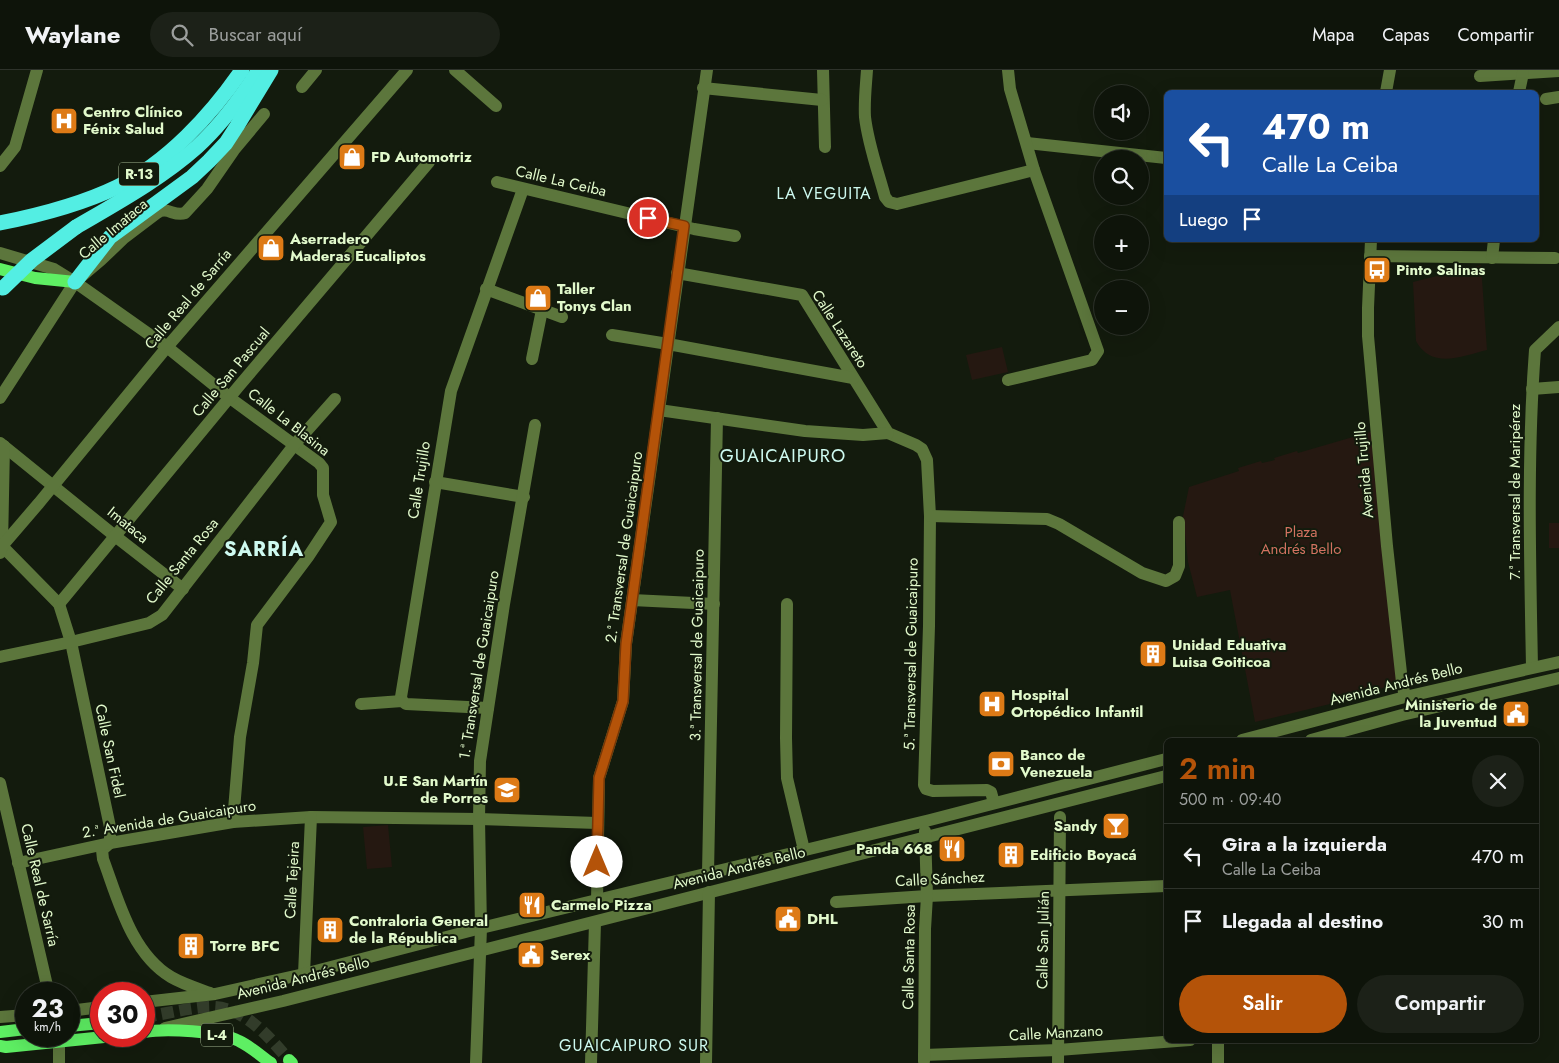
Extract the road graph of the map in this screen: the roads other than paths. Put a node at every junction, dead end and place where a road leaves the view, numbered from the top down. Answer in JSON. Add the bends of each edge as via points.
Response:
{"nodes":[{"id":1,"x":37,"y":70,"type":"edge"},
{"id":2,"x":242,"y":70,"type":"edge"},
{"id":3,"x":259,"y":70,"type":"edge"},
{"id":4,"x":271,"y":70,"type":"edge"},
{"id":5,"x":316,"y":70,"type":"edge"},
{"id":6,"x":407,"y":70,"type":"edge"},
{"id":7,"x":455,"y":70,"type":"edge"},
{"id":8,"x":707,"y":70,"type":"edge"},
{"id":9,"x":823,"y":70,"type":"edge"},
{"id":10,"x":867,"y":70,"type":"edge"},
{"id":11,"x":1008,"y":70,"type":"edge"},
{"id":12,"x":1390,"y":70,"type":"edge"},
{"id":13,"x":1559,"y":71,"type":"edge"},
{"id":14,"x":1523,"y":74,"type":"junction"},
{"id":15,"x":1480,"y":76,"type":"dead end"},
{"id":16,"x":302,"y":87,"type":"dead end"},
{"id":17,"x":703,"y":88,"type":"junction"},
{"id":18,"x":1386,"y":90,"type":"edge"},
{"id":19,"x":1519,"y":90,"type":"edge"},
{"id":20,"x":1559,"y":96,"type":"edge"},
{"id":21,"x":1546,"y":99,"type":"dead end"},
{"id":22,"x":822,"y":100,"type":"junction"},
{"id":23,"x":496,"y":106,"type":"dead end"},
{"id":24,"x":264,"y":114,"type":"dead end"},
{"id":25,"x":1027,"y":143,"type":"junction"},
{"id":26,"x":825,"y":147,"type":"dead end"},
{"id":27,"x":1164,"y":158,"type":"edge"},
{"id":28,"x":429,"y":162,"type":"dead end"},
{"id":29,"x":0,"y":166,"type":"edge"},
{"id":30,"x":1034,"y":170,"type":"junction"},
{"id":31,"x":497,"y":182,"type":"dead end"},
{"id":32,"x":523,"y":189,"type":"junction"},
{"id":33,"x":0,"y":223,"type":"edge"},
{"id":34,"x":684,"y":226,"type":"junction"},
{"id":35,"x":736,"y":236,"type":"dead end"},
{"id":36,"x":1371,"y":242,"type":"edge"},
{"id":37,"x":1494,"y":242,"type":"edge"},
{"id":38,"x":0,"y":253,"type":"edge"},
{"id":39,"x":1370,"y":256,"type":"junction"},
{"id":40,"x":1492,"y":258,"type":"junction"},
{"id":41,"x":1555,"y":258,"type":"dead end"},
{"id":42,"x":0,"y":269,"type":"edge"},
{"id":43,"x":677,"y":273,"type":"junction"},
{"id":44,"x":75,"y":282,"type":"junction"},
{"id":45,"x":486,"y":289,"type":"junction"},
{"id":46,"x":1,"y":290,"type":"edge"},
{"id":47,"x":542,"y":310,"type":"junction"},
{"id":48,"x":562,"y":317,"type":"dead end"},
{"id":49,"x":1559,"y":327,"type":"edge"},
{"id":50,"x":612,"y":335,"type":"dead end"},
{"id":51,"x":668,"y":344,"type":"junction"},
{"id":52,"x":167,"y":347,"type":"junction"},
{"id":53,"x":532,"y":358,"type":"dead end"},
{"id":54,"x":852,"y":378,"type":"junction"},
{"id":55,"x":1008,"y":380,"type":"dead end"},
{"id":56,"x":1559,"y":387,"type":"edge"},
{"id":57,"x":1532,"y":389,"type":"junction"},
{"id":58,"x":0,"y":398,"type":"edge"},
{"id":59,"x":230,"y":398,"type":"junction"},
{"id":60,"x":336,"y":399,"type":"dead end"},
{"id":61,"x":659,"y":410,"type":"junction"},
{"id":62,"x":717,"y":418,"type":"junction"},
{"id":63,"x":535,"y":425,"type":"dead end"},
{"id":64,"x":888,"y":433,"type":"junction"},
{"id":65,"x":295,"y":444,"type":"junction"},
{"id":66,"x":2,"y":445,"type":"edge"},
{"id":67,"x":435,"y":482,"type":"junction"},
{"id":68,"x":54,"y":486,"type":"junction"},
{"id":69,"x":524,"y":497,"type":"junction"},
{"id":70,"x":930,"y":516,"type":"junction"},
{"id":71,"x":1179,"y":522,"type":"dead end"},
{"id":72,"x":115,"y":536,"type":"junction"},
{"id":73,"x":1,"y":549,"type":"edge"},
{"id":74,"x":183,"y":589,"type":"junction"},
{"id":75,"x":632,"y":600,"type":"junction"},
{"id":76,"x":59,"y":604,"type":"junction"},
{"id":77,"x":714,"y":604,"type":"junction"},
{"id":78,"x":787,"y":604,"type":"dead end"},
{"id":79,"x":71,"y":642,"type":"junction"},
{"id":80,"x":0,"y":657,"type":"edge"},
{"id":81,"x":1559,"y":662,"type":"edge"},
{"id":82,"x":1532,"y":667,"type":"junction"},
{"id":83,"x":1559,"y":678,"type":"edge"},
{"id":84,"x":1405,"y":697,"type":"junction"},
{"id":85,"x":402,"y":701,"type":"junction"},
{"id":86,"x":361,"y":704,"type":"dead end"},
{"id":87,"x":488,"y":708,"type":"junction"},
{"id":88,"x":1250,"y":738,"type":"edge"},
{"id":89,"x":1318,"y":738,"type":"edge"},
{"id":90,"x":1164,"y":760,"type":"edge"},
{"id":91,"x":1164,"y":777,"type":"edge"},
{"id":92,"x":0,"y":784,"type":"edge"},
{"id":93,"x":994,"y":803,"type":"junction"},
{"id":94,"x":311,"y":817,"type":"junction"},
{"id":95,"x":1060,"y":817,"type":"dead end"},
{"id":96,"x":479,"y":819,"type":"junction"},
{"id":97,"x":233,"y":822,"type":"junction"},
{"id":98,"x":923,"y":822,"type":"junction"},
{"id":99,"x":597,"y":823,"type":"junction"},
{"id":100,"x":926,"y":838,"type":"junction"},
{"id":101,"x":110,"y":843,"type":"junction"},
{"id":102,"x":804,"y":850,"type":"junction"},
{"id":103,"x":18,"y":863,"type":"junction"},
{"id":104,"x":708,"y":873,"type":"junction"},
{"id":105,"x":1164,"y":886,"type":"edge"},
{"id":106,"x":1060,"y":890,"type":"junction"},
{"id":107,"x":709,"y":892,"type":"junction"},
{"id":108,"x":926,"y":896,"type":"junction"},
{"id":109,"x":597,"y":902,"type":"junction"},
{"id":110,"x":836,"y":902,"type":"dead end"},
{"id":111,"x":594,"y":922,"type":"junction"},
{"id":112,"x":482,"y":928,"type":"junction"},
{"id":113,"x":480,"y":950,"type":"junction"},
{"id":114,"x":304,"y":974,"type":"junction"},
{"id":115,"x":46,"y":982,"type":"edge"},
{"id":116,"x":215,"y":994,"type":"junction"},
{"id":117,"x":155,"y":1001,"type":"edge"},
{"id":118,"x":15,"y":1016,"type":"edge"},
{"id":119,"x":0,"y":1017,"type":"edge"},
{"id":120,"x":15,"y":1030,"type":"edge"},
{"id":121,"x":155,"y":1030,"type":"edge"},
{"id":122,"x":155,"y":1031,"type":"edge"},
{"id":123,"x":0,"y":1032,"type":"edge"},
{"id":124,"x":90,"y":1039,"type":"edge"},
{"id":125,"x":1165,"y":1043,"type":"edge"},
{"id":126,"x":1218,"y":1043,"type":"edge"},
{"id":127,"x":0,"y":1046,"type":"edge"},
{"id":128,"x":30,"y":1047,"type":"edge"},
{"id":129,"x":59,"y":1047,"type":"edge"},
{"id":130,"x":0,"y":1050,"type":"edge"},
{"id":131,"x":1058,"y":1056,"type":"edge"},
{"id":132,"x":924,"y":1059,"type":"edge"},
{"id":133,"x":59,"y":1063,"type":"edge"},
{"id":134,"x":270,"y":1063,"type":"edge"},
{"id":135,"x":476,"y":1063,"type":"edge"},
{"id":136,"x":591,"y":1063,"type":"edge"},
{"id":137,"x":706,"y":1063,"type":"edge"},
{"id":138,"x":1218,"y":1063,"type":"edge"}],
"edges":[{"from":1,"to":29,"type":"street","via":[[15,147]]},
{"from":2,"to":33,"type":"highway","number":"R-13","via":[[199,124],[144,172],[118,187],[73,205]]},
{"from":3,"to":46,"type":"highway","number":"R-13","bridge":true,"via":[[225,117],[197,147],[156,178],[76,227],[32,260]]},
{"from":4,"to":44,"type":"highway","number":"R-13","via":[[226,143],[192,177],[110,237]]},
{"from":5,"to":16,"type":"street"},
{"from":6,"to":52,"type":"street","name":"Calle Real de Sarría"},
{"from":7,"to":23,"type":"street"},
{"from":8,"to":17,"type":"street","name":"2.ª Transversal de Guaicaipuro"},
{"from":9,"to":22,"type":"street"},
{"from":10,"to":30,"type":"street","via":[[864,106],[868,136],[889,202],[897,204]]},
{"from":11,"to":25,"type":"street","via":[[1010,89]]},
{"from":12,"to":18,"type":"street"},
{"from":13,"to":14,"type":"street"},
{"from":14,"to":15,"type":"street"},
{"from":14,"to":19,"type":"street"},
{"from":17,"to":22,"type":"street"},
{"from":17,"to":34,"type":"street","name":"2.ª Transversal de Guaicaipuro"},
{"from":20,"to":21,"type":"street"},
{"from":22,"to":26,"type":"street"},
{"from":24,"to":44,"type":"street","name":"Calle Imataca","via":[[207,189],[185,212],[157,212]]},
{"from":25,"to":27,"type":"street"},
{"from":25,"to":30,"type":"street"},
{"from":28,"to":59,"type":"street","name":"Calle San Pascual"},
{"from":30,"to":55,"type":"street","via":[[1098,351],[1092,360]]},
{"from":31,"to":32,"type":"street","name":"Calle La Ceiba"},
{"from":32,"to":34,"type":"street","name":"Calle La Ceiba"},
{"from":32,"to":45,"type":"street","name":"Calle Trujillo"},
{"from":34,"to":35,"type":"street","name":"Calle La Ceiba"},
{"from":34,"to":43,"type":"street","name":"2.ª Transversal de Guaicaipuro"},
{"from":36,"to":39,"type":"street","name":"Avenida Trujillo"},
{"from":37,"to":40,"type":"street"},
{"from":38,"to":44,"type":"street","name":"Calle La Blasina","via":[[54,269]]},
{"from":39,"to":40,"type":"street"},
{"from":39,"to":84,"type":"street","name":"Avenida Trujillo","via":[[1368,336]]},
{"from":40,"to":41,"type":"street"},
{"from":42,"to":44,"type":"main road","via":[[35,278]]},
{"from":43,"to":51,"type":"street","name":"2.ª Transversal de Guaicaipuro"},
{"from":43,"to":54,"type":"street","name":"Calle Lazareto","via":[[802,296]]},
{"from":44,"to":52,"type":"street","name":"Calle La Blasina"},
{"from":44,"to":58,"type":"street","name":"Calle Imataca"},
{"from":45,"to":47,"type":"street"},
{"from":45,"to":67,"type":"street","name":"Calle Trujillo","via":[[450,391]]},
{"from":47,"to":48,"type":"street"},
{"from":47,"to":53,"type":"street"},
{"from":49,"to":57,"type":"street","name":"7.ª Transversal de Maripérez","via":[[1535,350]]},
{"from":50,"to":51,"type":"street"},
{"from":51,"to":54,"type":"street"},
{"from":51,"to":61,"type":"street","name":"2.ª Transversal de Guaicaipuro"},
{"from":52,"to":59,"type":"street","name":"Calle La Blasina"},
{"from":52,"to":68,"type":"street","name":"Calle Real de Sarría"},
{"from":54,"to":64,"type":"street","name":"Calle Lazareto"},
{"from":56,"to":57,"type":"street"},
{"from":57,"to":82,"type":"street","name":"7.ª Transversal de Maripérez"},
{"from":59,"to":65,"type":"street","name":"Calle La Blasina"},
{"from":59,"to":72,"type":"street","name":"Calle San Pascual"},
{"from":60,"to":65,"type":"street","name":"Calle Santa Rosa"},
{"from":61,"to":62,"type":"street"},
{"from":61,"to":75,"type":"street","name":"2.ª Transversal de Guaicaipuro"},
{"from":62,"to":64,"type":"street","via":[[805,431],[863,435]]},
{"from":62,"to":77,"type":"street","name":"3.ª Transversal de Guaicaipuro"},
{"from":63,"to":69,"type":"street","name":"1.ª Transversal de Guaicaipuro"},
{"from":64,"to":70,"type":"street","name":"5.ª Transversal de Guaicaipuro","via":[[916,445],[925,454],[929,467]]},
{"from":65,"to":74,"type":"street","name":"Calle Santa Rosa"},
{"from":65,"to":97,"type":"street","name":"Calle La Blasina","via":[[323,468],[323,495],[331,522],[257,625],[240,737]]},
{"from":66,"to":68,"type":"street"},
{"from":66,"to":73,"type":"street"},
{"from":67,"to":69,"type":"street"},
{"from":67,"to":85,"type":"street","name":"Calle Trujillo"},
{"from":68,"to":72,"type":"street","name":"Imataca"},
{"from":68,"to":73,"type":"street","name":"Calle Real de Sarría"},
{"from":69,"to":87,"type":"street","name":"1.ª Transversal de Guaicaipuro"},
{"from":70,"to":71,"type":"street","via":[[1047,519],[1142,574],[1166,581],[1175,576],[1179,566]]},
{"from":70,"to":93,"type":"street","name":"5.ª Transversal de Guaicaipuro","via":[[924,785],[933,791],[987,790],[991,792]]},
{"from":72,"to":74,"type":"street","name":"Imataca"},
{"from":72,"to":76,"type":"street","name":"Calle San Pascual"},
{"from":73,"to":76,"type":"street","name":"Calle San Fidel"},
{"from":74,"to":79,"type":"street","name":"Calle Santa Rosa","via":[[162,615],[149,623]]},
{"from":75,"to":77,"type":"street"},
{"from":75,"to":99,"type":"street","name":"2.ª Transversal de Guaicaipuro","via":[[625,650],[623,701],[599,778]]},
{"from":76,"to":79,"type":"street","name":"Calle San Fidel"},
{"from":77,"to":104,"type":"street","name":"3.ª Transversal de Guaicaipuro"},
{"from":78,"to":102,"type":"street","via":[[787,778]]},
{"from":79,"to":80,"type":"street","name":"Calle Santa Rosa"},
{"from":79,"to":101,"type":"street","name":"Calle San Fidel","via":[[110,827]]},
{"from":81,"to":82,"type":"street","name":"Avenida Andrés Bello"},
{"from":82,"to":84,"type":"street","name":"Avenida Andrés Bello"},
{"from":83,"to":89,"type":"street","name":"Avenida Andrés Bello"},
{"from":84,"to":88,"type":"street","name":"Avenida Andrés Bello"},
{"from":85,"to":86,"type":"street"},
{"from":85,"to":87,"type":"street","via":[[406,704]]},
{"from":87,"to":96,"type":"street","name":"1.ª Transversal de Guaicaipuro","via":[[480,761]]},
{"from":90,"to":93,"type":"street","name":"Avenida Andrés Bello"},
{"from":91,"to":100,"type":"street","name":"Avenida Andrés Bello"},
{"from":92,"to":103,"type":"street","name":"Calle Real de Sarría"},
{"from":93,"to":98,"type":"street","name":"Avenida Andrés Bello"},
{"from":94,"to":96,"type":"street","name":"2.ª Avenida de Guaicaipuro"},
{"from":94,"to":97,"type":"street","name":"2.ª Avenida de Guaicaipuro"},
{"from":94,"to":114,"type":"street","name":"Calle Tejeira"},
{"from":95,"to":106,"type":"street","name":"Calle San Julián"},
{"from":96,"to":99,"type":"street","name":"2.ª Avenida de Guaicaipuro"},
{"from":96,"to":112,"type":"street","name":"1.ª Transversal de Guaicaipuro"},
{"from":97,"to":101,"type":"street","name":"2.ª Avenida de Guaicaipuro"},
{"from":98,"to":100,"type":"street","name":"Calle Santa Rosa"},
{"from":98,"to":102,"type":"street","name":"Avenida Andrés Bello"},
{"from":99,"to":109,"type":"street","name":"2.ª Transversal de Guaicaipuro"},
{"from":100,"to":107,"type":"street","name":"Avenida Andrés Bello"},
{"from":100,"to":108,"type":"street","name":"Calle Santa Rosa"},
{"from":101,"to":103,"type":"street","name":"2.ª Avenida de Guaicaipuro"},
{"from":101,"to":116,"type":"street","name":"Calle San Fidel","via":[[102,850],[102,859],[134,937],[170,976]]},
{"from":102,"to":104,"type":"street","name":"Avenida Andrés Bello"},
{"from":103,"to":115,"type":"street","name":"Calle Real de Sarría"},
{"from":104,"to":109,"type":"street","name":"Avenida Andrés Bello"},
{"from":105,"to":106,"type":"street","name":"Calle Sánchez"},
{"from":106,"to":108,"type":"street","name":"Calle Sánchez"},
{"from":106,"to":131,"type":"street","name":"Calle San Julián"},
{"from":107,"to":111,"type":"street","name":"Avenida Andrés Bello"},
{"from":107,"to":137,"type":"street"},
{"from":108,"to":110,"type":"street","name":"Calle Sánchez"},
{"from":108,"to":132,"type":"street","name":"Calle Santa Rosa"},
{"from":109,"to":112,"type":"street","name":"Avenida Andrés Bello"},
{"from":111,"to":113,"type":"street","name":"Avenida Andrés Bello"},
{"from":111,"to":136,"type":"street"},
{"from":112,"to":113,"type":"street","name":"1.ª Transversal de Guaicaipuro"},
{"from":112,"to":114,"type":"street","name":"Avenida Andrés Bello"},
{"from":113,"to":121,"type":"street","name":"Avenida Andrés Bello","via":[[283,1001]]},
{"from":113,"to":135,"type":"street","name":"1.ª Transversal de Guaicaipuro"},
{"from":114,"to":116,"type":"street","name":"Avenida Andrés Bello"},
{"from":116,"to":117,"type":"street","name":"Avenida Andrés Bello"},
{"from":118,"to":119,"type":"street"},
{"from":120,"to":123,"type":"main road"},
{"from":122,"to":134,"type":"main road","number":"L-4","via":[[208,1033],[238,1040]]},
{"from":124,"to":127,"type":"main road"},
{"from":125,"to":131,"type":"street","name":"Calle Manzano"},
{"from":126,"to":138,"type":"street"},
{"from":128,"to":130,"type":"street"},
{"from":129,"to":133,"type":"street"},
{"from":131,"to":132,"type":"street","name":"Calle Manzano"}]}
